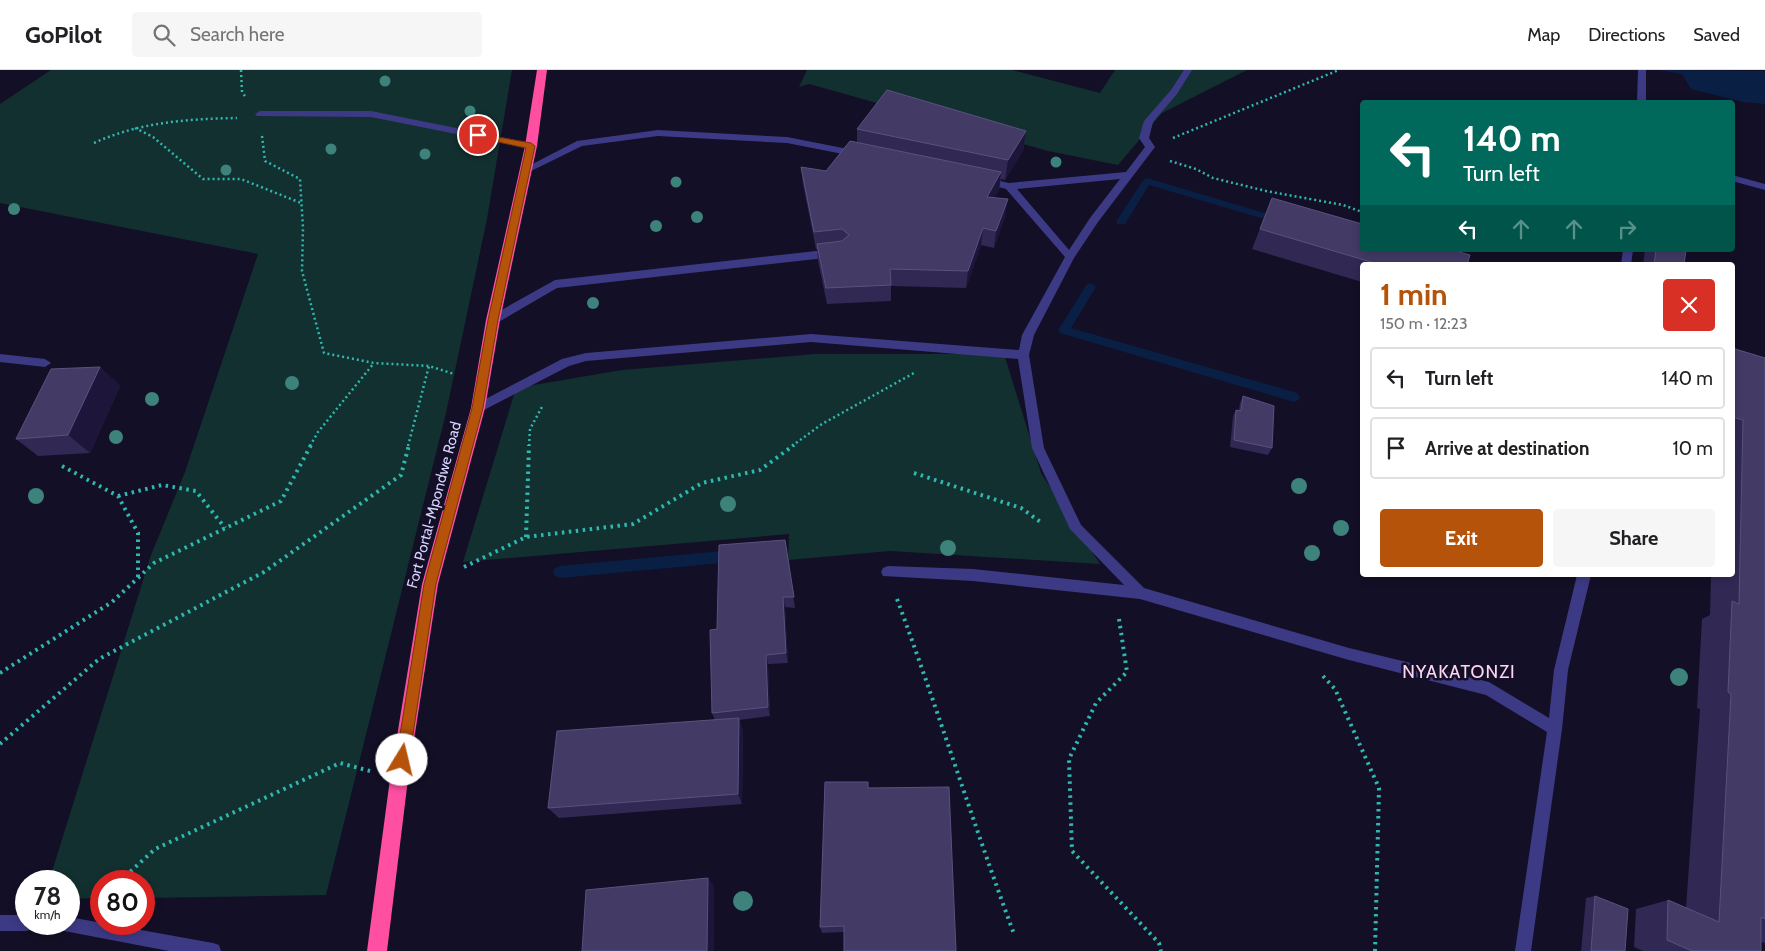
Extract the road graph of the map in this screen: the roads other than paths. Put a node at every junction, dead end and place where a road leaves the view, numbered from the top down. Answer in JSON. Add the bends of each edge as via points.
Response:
{"nodes":[{"id":1,"x":542,"y":70,"type":"edge"},
{"id":2,"x":1188,"y":70,"type":"edge"},
{"id":3,"x":1642,"y":70,"type":"edge"},
{"id":4,"x":1642,"y":100,"type":"edge"},
{"id":5,"x":260,"y":114,"type":"road end"},
{"id":6,"x":531,"y":146,"type":"junction"},
{"id":7,"x":864,"y":156,"type":"edge"},
{"id":8,"x":526,"y":170,"type":"junction"},
{"id":9,"x":1129,"y":175,"type":"junction"},
{"id":10,"x":970,"y":178,"type":"edge"},
{"id":11,"x":1735,"y":179,"type":"edge"},
{"id":12,"x":1009,"y":186,"type":"junction"},
{"id":13,"x":1765,"y":187,"type":"edge"},
{"id":14,"x":843,"y":252,"type":"edge"},
{"id":15,"x":1070,"y":257,"type":"junction"},
{"id":16,"x":493,"y":320,"type":"junction"},
{"id":17,"x":1023,"y":355,"type":"junction"},
{"id":18,"x":0,"y":358,"type":"edge"},
{"id":19,"x":45,"y":363,"type":"dead end"},
{"id":20,"x":478,"y":408,"type":"junction"},
{"id":21,"x":888,"y":572,"type":"road end"},
{"id":22,"x":1584,"y":577,"type":"edge"},
{"id":23,"x":1140,"y":593,"type":"junction"},
{"id":24,"x":1555,"y":728,"type":"junction"},
{"id":25,"x":0,"y":923,"type":"edge"},
{"id":26,"x":15,"y":923,"type":"edge"},
{"id":27,"x":80,"y":927,"type":"edge"},
{"id":28,"x":213,"y":951,"type":"edge"},
{"id":29,"x":377,"y":951,"type":"edge"},
{"id":30,"x":1523,"y":951,"type":"edge"}],
"edges":[{"from":1,"to":6,"type":"highway","name":"Fort Portal-Mpondwe Road"},
{"from":2,"to":9,"type":"street","via":[[1149,121],[1144,138],[1148,150]]},
{"from":3,"to":4,"type":"street"},
{"from":5,"to":6,"type":"street","via":[[371,114]]},
{"from":6,"to":8,"type":"highway","name":"Fort Portal-Mpondwe Road"},
{"from":7,"to":8,"type":"street","via":[[787,140],[658,133],[580,143]]},
{"from":8,"to":16,"type":"highway","name":"Fort Portal-Mpondwe Road"},
{"from":9,"to":12,"type":"street"},
{"from":9,"to":15,"type":"street"},
{"from":10,"to":12,"type":"street"},
{"from":11,"to":13,"type":"street"},
{"from":12,"to":15,"type":"street"},
{"from":14,"to":16,"type":"street","via":[[555,284]]},
{"from":15,"to":17,"type":"street","via":[[1028,335]]},
{"from":16,"to":20,"type":"highway","name":"Fort Portal-Mpondwe Road"},
{"from":17,"to":20,"type":"street","via":[[811,338],[586,357],[566,362]]},
{"from":17,"to":23,"type":"street","via":[[1038,448],[1076,529]]},
{"from":18,"to":19,"type":"street"},
{"from":20,"to":29,"type":"highway","name":"Fort Portal-Mpondwe Road","via":[[430,584],[399,779]]},
{"from":21,"to":23,"type":"street","via":[[973,575]]},
{"from":22,"to":24,"type":"street","via":[[1561,670]]},
{"from":23,"to":24,"type":"street","via":[[1349,654],[1489,689]]},
{"from":24,"to":30,"type":"street"},
{"from":25,"to":26,"type":"street"},
{"from":27,"to":28,"type":"street"}]}
